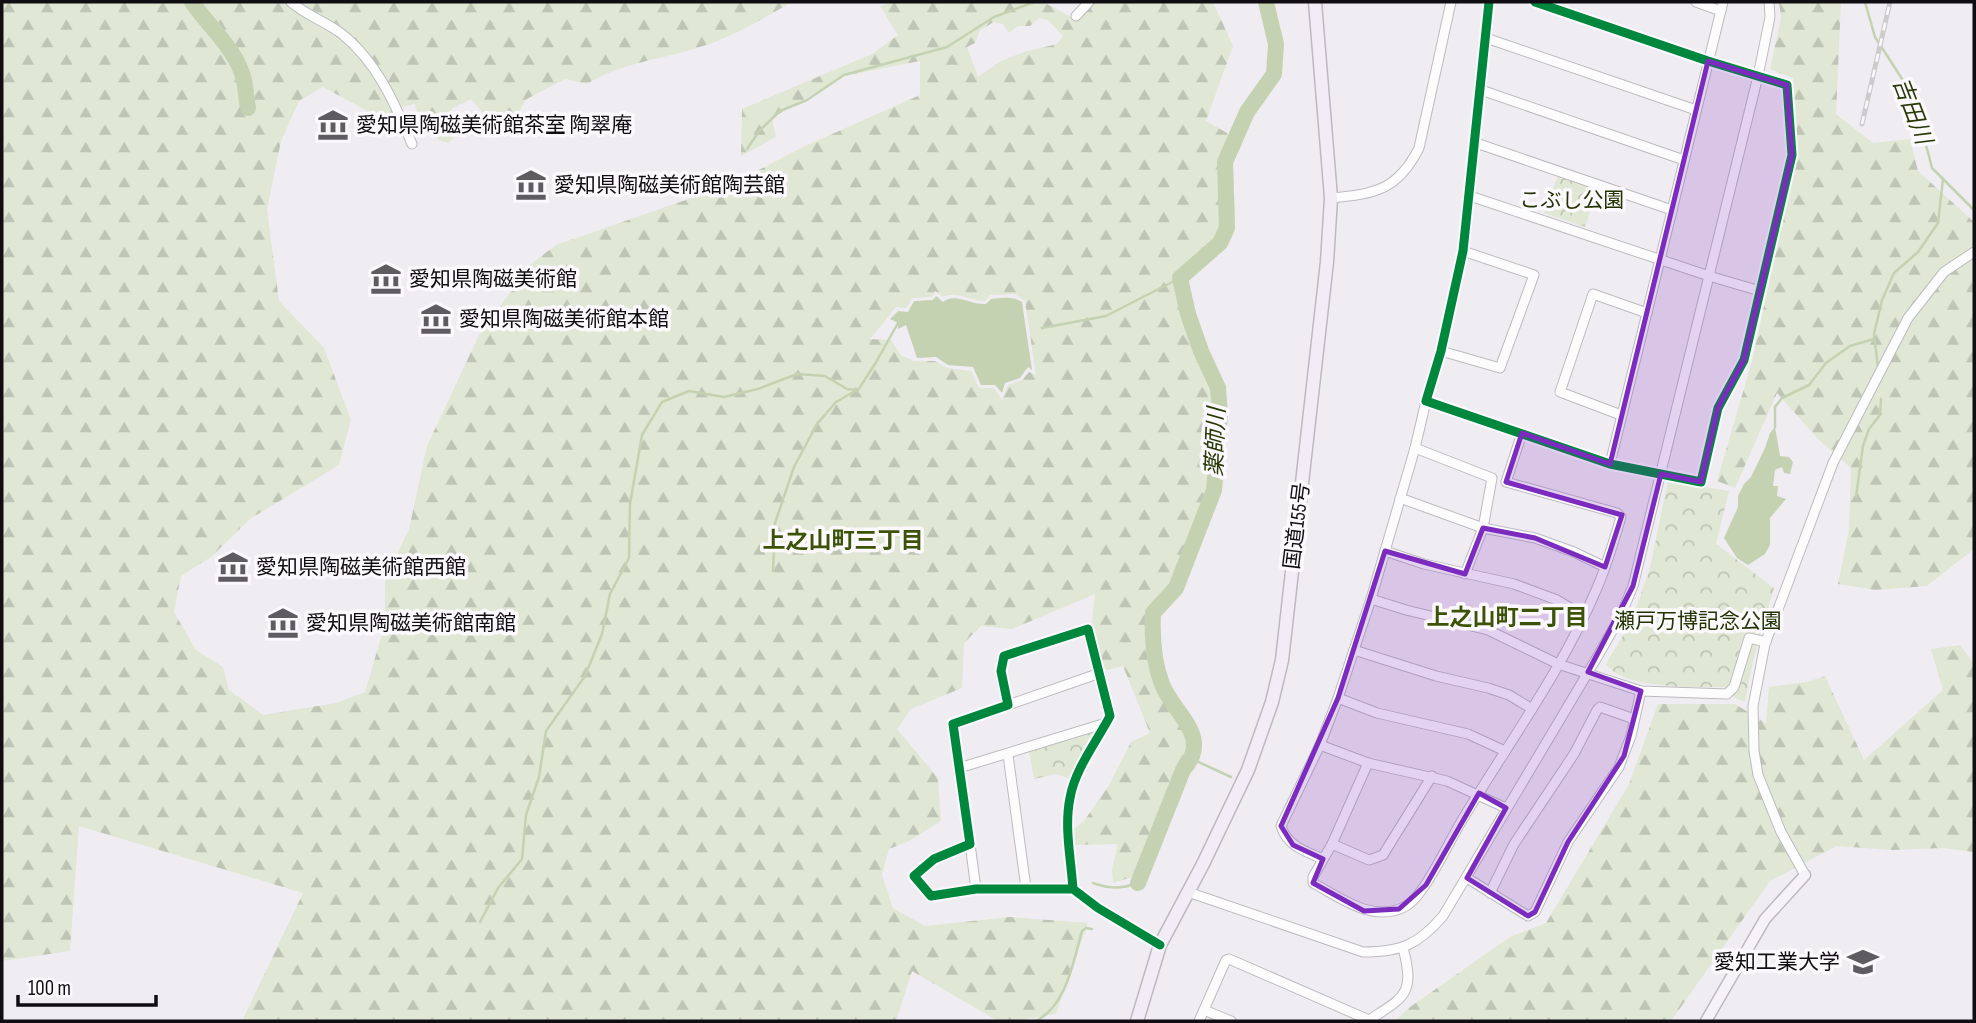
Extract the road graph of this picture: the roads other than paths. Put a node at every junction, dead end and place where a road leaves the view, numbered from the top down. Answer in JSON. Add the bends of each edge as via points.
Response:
{"nodes":[{"id":1,"x":291,"y":2,"type":"edge"},
{"id":2,"x":1089,"y":2,"type":"edge"},
{"id":3,"x":1315,"y":2,"type":"edge"},
{"id":4,"x":1451,"y":2,"type":"edge"},
{"id":5,"x":1489,"y":2,"type":"edge"},
{"id":6,"x":1535,"y":2,"type":"edge"},
{"id":7,"x":1696,"y":2,"type":"edge"},
{"id":8,"x":1769,"y":2,"type":"edge"},
{"id":9,"x":1722,"y":6,"type":"edge"},
{"id":10,"x":1076,"y":16,"type":"dead end"},
{"id":11,"x":1486,"y":38,"type":"junction"},
{"id":12,"x":1708,"y":61,"type":"junction"},
{"id":13,"x":1758,"y":76,"type":"junction"},
{"id":14,"x":1481,"y":90,"type":"junction"},
{"id":15,"x":1696,"y":110,"type":"junction"},
{"id":16,"x":1476,"y":143,"type":"junction"},
{"id":17,"x":412,"y":144,"type":"dead end"},
{"id":18,"x":1684,"y":160,"type":"junction"},
{"id":19,"x":1470,"y":195,"type":"junction"},
{"id":20,"x":1331,"y":198,"type":"junction"},
{"id":21,"x":1672,"y":210,"type":"junction"},
{"id":22,"x":1463,"y":251,"type":"junction"},
{"id":23,"x":1974,"y":252,"type":"edge"},
{"id":24,"x":1660,"y":260,"type":"junction"},
{"id":25,"x":1709,"y":276,"type":"junction"},
{"id":26,"x":1760,"y":291,"type":"junction"},
{"id":27,"x":1647,"y":313,"type":"junction"},
{"id":28,"x":1441,"y":351,"type":"junction"},
{"id":29,"x":1426,"y":401,"type":"junction"},
{"id":30,"x":1621,"y":415,"type":"junction"},
{"id":31,"x":1522,"y":433,"type":"junction"},
{"id":32,"x":1415,"y":448,"type":"junction"},
{"id":33,"x":1610,"y":464,"type":"junction"},
{"id":34,"x":1661,"y":474,"type":"junction"},
{"id":35,"x":1400,"y":498,"type":"junction"},
{"id":36,"x":1483,"y":528,"type":"junction"},
{"id":37,"x":1385,"y":551,"type":"junction"},
{"id":38,"x":1605,"y":567,"type":"junction"},
{"id":39,"x":1465,"y":574,"type":"junction"},
{"id":40,"x":1371,"y":598,"type":"junction"},
{"id":41,"x":1584,"y":616,"type":"junction"},
{"id":42,"x":1766,"y":642,"type":"junction"},
{"id":43,"x":1354,"y":650,"type":"junction"},
{"id":44,"x":1558,"y":664,"type":"junction"},
{"id":45,"x":1588,"y":672,"type":"junction"},
{"id":46,"x":1100,"y":673,"type":"junction"},
{"id":47,"x":1641,"y":691,"type":"junction"},
{"id":48,"x":1338,"y":698,"type":"junction"},
{"id":49,"x":1009,"y":705,"type":"junction"},
{"id":50,"x":1532,"y":709,"type":"junction"},
{"id":51,"x":1634,"y":719,"type":"junction"},
{"id":52,"x":1106,"y":723,"type":"junction"},
{"id":53,"x":1320,"y":745,"type":"junction"},
{"id":54,"x":1505,"y":751,"type":"junction"},
{"id":55,"x":1008,"y":755,"type":"junction"},
{"id":56,"x":1368,"y":764,"type":"junction"},
{"id":57,"x":959,"y":768,"type":"junction"},
{"id":58,"x":1432,"y":776,"type":"junction"},
{"id":59,"x":1479,"y":793,"type":"junction"},
{"id":60,"x":1506,"y":808,"type":"junction"},
{"id":61,"x":970,"y":844,"type":"junction"},
{"id":62,"x":1332,"y":844,"type":"junction"},
{"id":63,"x":1323,"y":859,"type":"junction"},
{"id":64,"x":1805,"y":875,"type":"joint"},
{"id":65,"x":1467,"y":878,"type":"junction"},
{"id":66,"x":1026,"y":888,"type":"junction"},
{"id":67,"x":976,"y":889,"type":"junction"},
{"id":68,"x":1073,"y":889,"type":"junction"},
{"id":69,"x":1188,"y":892,"type":"junction"},
{"id":70,"x":1490,"y":893,"type":"junction"},
{"id":71,"x":1160,"y":945,"type":"junction"},
{"id":72,"x":1404,"y":948,"type":"junction"},
{"id":73,"x":1204,"y":1010,"type":"junction"},
{"id":74,"x":1137,"y":1021,"type":"edge"},
{"id":75,"x":1199,"y":1021,"type":"edge"},
{"id":76,"x":1231,"y":1021,"type":"edge"},
{"id":77,"x":1368,"y":1021,"type":"edge"},
{"id":78,"x":1706,"y":1021,"type":"edge"}],
"edges":[{"from":1,"to":17,"type":"street","via":[[357,46],[383,82]]},
{"from":2,"to":10,"type":"street"},
{"from":3,"to":20,"type":"highway","name":"国道155号"},
{"from":4,"to":20,"type":"street","via":[[1412,162],[1382,190]]},
{"from":5,"to":11,"type":"street"},
{"from":6,"to":12,"type":"street"},
{"from":7,"to":9,"type":"street"},
{"from":8,"to":13,"type":"street"},
{"from":9,"to":12,"type":"street"},
{"from":11,"to":14,"type":"street"},
{"from":11,"to":15,"type":"street"},
{"from":12,"to":13,"type":"street"},
{"from":12,"to":15,"type":"street"},
{"from":13,"to":25,"type":"street"},
{"from":13,"to":26,"type":"street","via":[[1787,85],[1792,155]]},
{"from":14,"to":16,"type":"street"},
{"from":14,"to":18,"type":"street"},
{"from":15,"to":18,"type":"street"},
{"from":16,"to":19,"type":"street"},
{"from":16,"to":21,"type":"street"},
{"from":18,"to":21,"type":"street"},
{"from":19,"to":22,"type":"street"},
{"from":19,"to":24,"type":"street"},
{"from":20,"to":69,"type":"highway","name":"国道155号","via":[[1280,671],[1248,769]]},
{"from":21,"to":24,"type":"street"},
{"from":22,"to":28,"type":"street"},
{"from":22,"to":28,"type":"street","via":[[1534,275],[1500,368]]},
{"from":23,"to":42,"type":"street","via":[[1944,272],[1908,318],[1833,463]]},
{"from":24,"to":25,"type":"street"},
{"from":24,"to":27,"type":"street"},
{"from":25,"to":26,"type":"street"},
{"from":25,"to":34,"type":"street"},
{"from":26,"to":34,"type":"street","via":[[1744,360],[1718,408],[1701,482]]},
{"from":27,"to":30,"type":"street"},
{"from":27,"to":30,"type":"street","via":[[1593,294],[1560,392]]},
{"from":28,"to":29,"type":"street"},
{"from":29,"to":31,"type":"street"},
{"from":29,"to":32,"type":"street"},
{"from":30,"to":33,"type":"street"},
{"from":31,"to":33,"type":"street"},
{"from":31,"to":38,"type":"street","via":[[1506,482],[1621,517]]},
{"from":32,"to":35,"type":"street"},
{"from":32,"to":36,"type":"street","via":[[1492,478]]},
{"from":33,"to":34,"type":"street"},
{"from":34,"to":45,"type":"street","via":[[1633,586],[1622,615]]},
{"from":35,"to":36,"type":"street"},
{"from":35,"to":37,"type":"street"},
{"from":36,"to":38,"type":"street","via":[[1535,538]]},
{"from":36,"to":39,"type":"street"},
{"from":37,"to":39,"type":"street"},
{"from":37,"to":40,"type":"street"},
{"from":38,"to":41,"type":"street"},
{"from":39,"to":41,"type":"street","via":[[1514,584]]},
{"from":40,"to":43,"type":"street"},
{"from":40,"to":44,"type":"street","via":[[1488,630]]},
{"from":41,"to":44,"type":"street"},
{"from":42,"to":47,"type":"street","via":[[1749,638],[1734,687],[1727,694]]},
{"from":42,"to":64,"type":"street","via":[[1753,706],[1758,775]]},
{"from":43,"to":48,"type":"street"},
{"from":43,"to":50,"type":"street","via":[[1488,688]]},
{"from":44,"to":45,"type":"street"},
{"from":44,"to":50,"type":"street"},
{"from":45,"to":47,"type":"street"},
{"from":45,"to":60,"type":"street"},
{"from":46,"to":49,"type":"street"},
{"from":46,"to":49,"type":"street","via":[[1088,629],[1004,656],[1002,671]]},
{"from":46,"to":52,"type":"street","via":[[1111,716]]},
{"from":47,"to":51,"type":"street"},
{"from":48,"to":53,"type":"street"},
{"from":48,"to":54,"type":"street","via":[[1377,713],[1468,734]]},
{"from":49,"to":57,"type":"street","via":[[953,724]]},
{"from":50,"to":54,"type":"street"},
{"from":51,"to":70,"type":"street","via":[[1600,707],[1597,710],[1574,754],[1514,844]]},
{"from":51,"to":70,"type":"street","via":[[1619,767],[1568,842],[1535,912],[1528,916]]},
{"from":52,"to":55,"type":"street"},
{"from":52,"to":68,"type":"street","via":[[1070,795],[1067,818]]},
{"from":53,"to":56,"type":"street"},
{"from":53,"to":63,"type":"street","via":[[1281,826],[1293,845]]},
{"from":54,"to":59,"type":"street"},
{"from":55,"to":57,"type":"street"},
{"from":55,"to":66,"type":"street"},
{"from":56,"to":58,"type":"street"},
{"from":56,"to":62,"type":"street"},
{"from":57,"to":61,"type":"street"},
{"from":58,"to":59,"type":"street"},
{"from":58,"to":62,"type":"street","via":[[1383,855],[1369,860]]},
{"from":59,"to":60,"type":"street"},
{"from":59,"to":63,"type":"street","via":[[1426,885],[1399,909],[1364,911],[1313,883]]},
{"from":60,"to":65,"type":"street"},
{"from":61,"to":67,"type":"street"},
{"from":61,"to":67,"type":"street","via":[[934,859],[914,876],[931,895]]},
{"from":62,"to":63,"type":"street"},
{"from":64,"to":78,"type":"main road","via":[[1765,919]]},
{"from":65,"to":70,"type":"street"},
{"from":65,"to":72,"type":"street","via":[[1428,933]]},
{"from":66,"to":67,"type":"street"},
{"from":66,"to":68,"type":"street"},
{"from":68,"to":71,"type":"street"},
{"from":69,"to":71,"type":"highway","name":"国道155号"},
{"from":69,"to":72,"type":"street","via":[[1363,952]]},
{"from":71,"to":74,"type":"highway","name":"国道155号"},
{"from":72,"to":77,"type":"street","via":[[1409,968],[1406,989],[1389,1010]]},
{"from":73,"to":75,"type":"street"},
{"from":73,"to":76,"type":"street"},
{"from":73,"to":77,"type":"street","via":[[1229,959]]}]}
